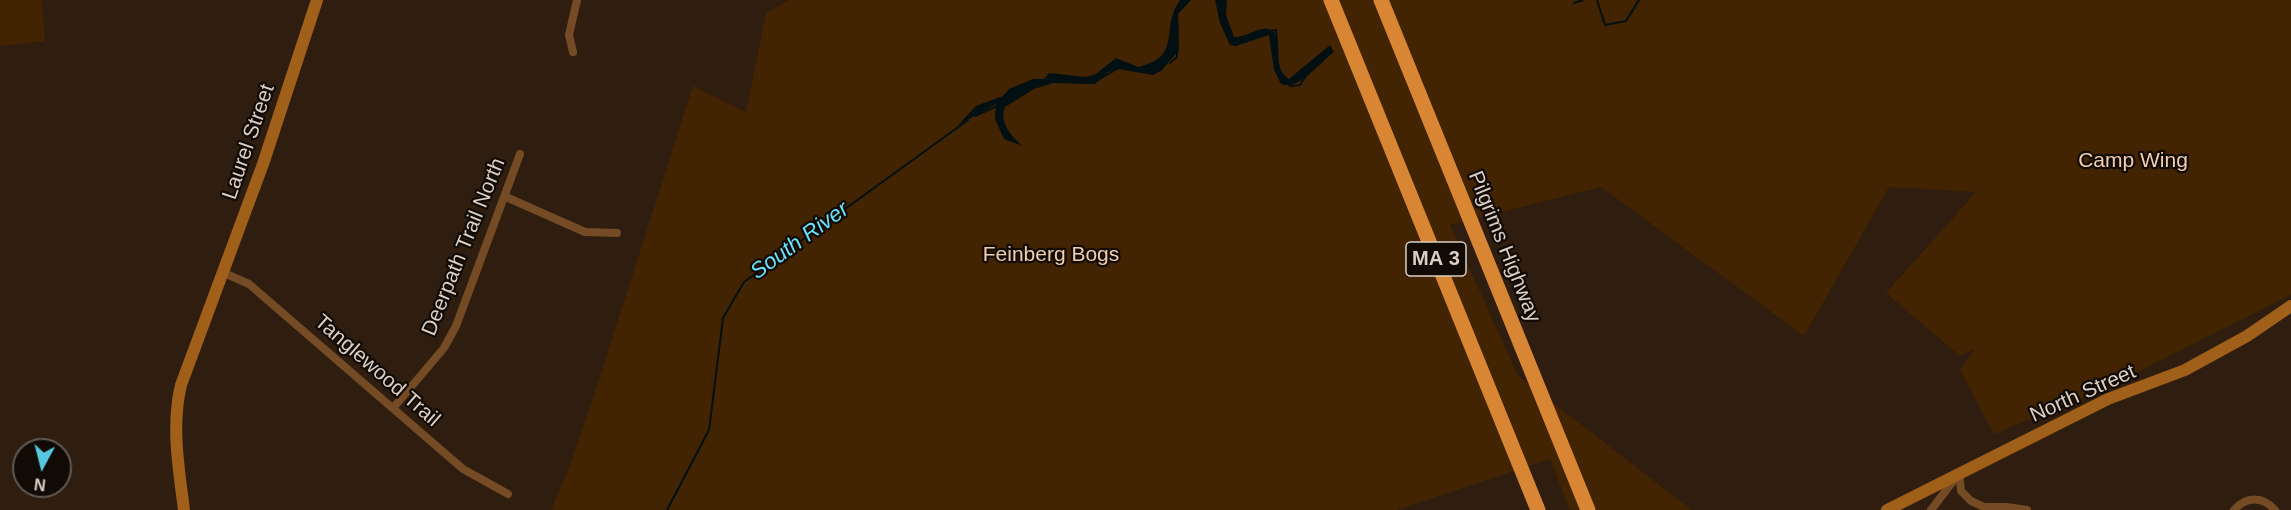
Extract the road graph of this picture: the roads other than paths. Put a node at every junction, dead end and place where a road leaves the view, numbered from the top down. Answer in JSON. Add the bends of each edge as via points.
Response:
{"nodes":[{"id":1,"x":317,"y":0,"type":"edge"},
{"id":2,"x":577,"y":0,"type":"edge"},
{"id":3,"x":1331,"y":0,"type":"edge"},
{"id":4,"x":1381,"y":0,"type":"edge"},
{"id":5,"x":573,"y":52,"type":"dead end"},
{"id":6,"x":520,"y":154,"type":"dead end"},
{"id":7,"x":506,"y":196,"type":"junction"},
{"id":8,"x":617,"y":233,"type":"dead end"},
{"id":9,"x":224,"y":273,"type":"junction"},
{"id":10,"x":2291,"y":306,"type":"edge"},
{"id":11,"x":394,"y":407,"type":"junction"},
{"id":12,"x":1959,"y":474,"type":"junction"},
{"id":13,"x":508,"y":494,"type":"dead end"},
{"id":14,"x":184,"y":510,"type":"edge"},
{"id":15,"x":1538,"y":510,"type":"edge"},
{"id":16,"x":1588,"y":510,"type":"edge"},
{"id":17,"x":1887,"y":510,"type":"edge"},
{"id":18,"x":1931,"y":510,"type":"edge"},
{"id":19,"x":2027,"y":510,"type":"edge"},
{"id":20,"x":2234,"y":510,"type":"edge"},
{"id":21,"x":2275,"y":510,"type":"edge"}],
"edges":[{"from":1,"to":9,"type":"main road","name":"Laurel Street"},
{"from":2,"to":5,"type":"street","via":[[570,35]]},
{"from":3,"to":15,"type":"highway","number":"MA 3"},
{"from":4,"to":16,"type":"highway","name":"Pilgrims Highway","number":"MA 3"},
{"from":6,"to":7,"type":"street","name":"Deerpath Trail North"},
{"from":7,"to":8,"type":"street","via":[[585,232]]},
{"from":7,"to":11,"type":"street","name":"Deerpath Trail North","via":[[456,326],[444,348]]},
{"from":9,"to":11,"type":"street","name":"Tanglewood Trail","via":[[249,284]]},
{"from":9,"to":14,"type":"main road","name":"Laurel Street","via":[[184,376],[177,405]]},
{"from":10,"to":12,"type":"main road","name":"North Street","via":[[2185,370],[2108,399]]},
{"from":11,"to":13,"type":"street","name":"Tanglewood Trail","via":[[463,469]]},
{"from":12,"to":17,"type":"main road","name":"North Street"},
{"from":12,"to":18,"type":"street"},
{"from":12,"to":19,"type":"street","via":[[1961,491],[1977,505]]},
{"from":20,"to":21,"type":"street","via":[[2252,499],[2265,501]]}]}
